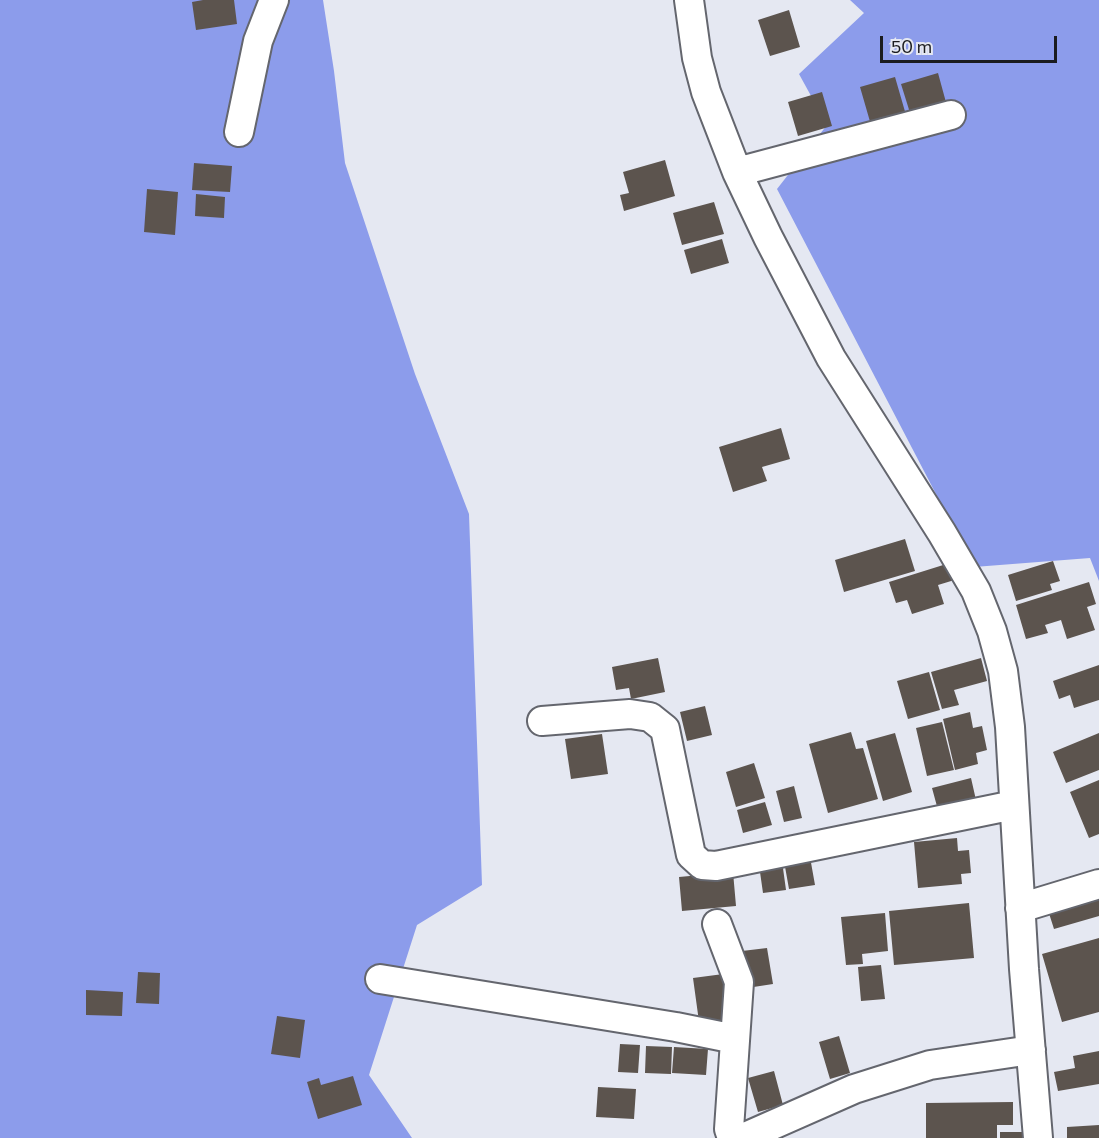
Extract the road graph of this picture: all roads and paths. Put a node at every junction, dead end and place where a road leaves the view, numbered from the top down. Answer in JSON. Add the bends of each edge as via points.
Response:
{"nodes":[{"id":1,"x":274,"y":0,"type":"edge"},
{"id":2,"x":689,"y":0,"type":"edge"},
{"id":3,"x":951,"y":115,"type":"dead end"},
{"id":4,"x":240,"y":132,"type":"dead end"},
{"id":5,"x":737,"y":172,"type":"junction"},
{"id":6,"x":542,"y":721,"type":"dead end"},
{"id":7,"x":1014,"y":805,"type":"junction"},
{"id":8,"x":1099,"y":884,"type":"edge"},
{"id":9,"x":1020,"y":908,"type":"junction"},
{"id":10,"x":717,"y":924,"type":"dead end"},
{"id":11,"x":380,"y":979,"type":"dead end"},
{"id":12,"x":735,"y":1039,"type":"junction"},
{"id":13,"x":1031,"y":1050,"type":"junction"},
{"id":14,"x":732,"y":1138,"type":"edge"},
{"id":15,"x":743,"y":1138,"type":"edge"},
{"id":16,"x":1038,"y":1138,"type":"edge"}],
"edges":[{"from":1,"to":4,"type":"street","via":[[258,41]]},
{"from":2,"to":5,"type":"street","via":[[700,69]]},
{"from":3,"to":5,"type":"street"},
{"from":5,"to":7,"type":"street","via":[[831,358],[976,591],[1003,671]]},
{"from":6,"to":7,"type":"street","via":[[630,714],[650,717],[665,729],[690,855],[702,865],[716,866]]},
{"from":7,"to":9,"type":"street"},
{"from":8,"to":9,"type":"street"},
{"from":9,"to":13,"type":"street"},
{"from":10,"to":12,"type":"street","via":[[739,982]]},
{"from":11,"to":12,"type":"street"},
{"from":12,"to":14,"type":"street","via":[[729,1129]]},
{"from":13,"to":15,"type":"street","via":[[930,1065],[854,1089]]},
{"from":13,"to":16,"type":"street"}]}
